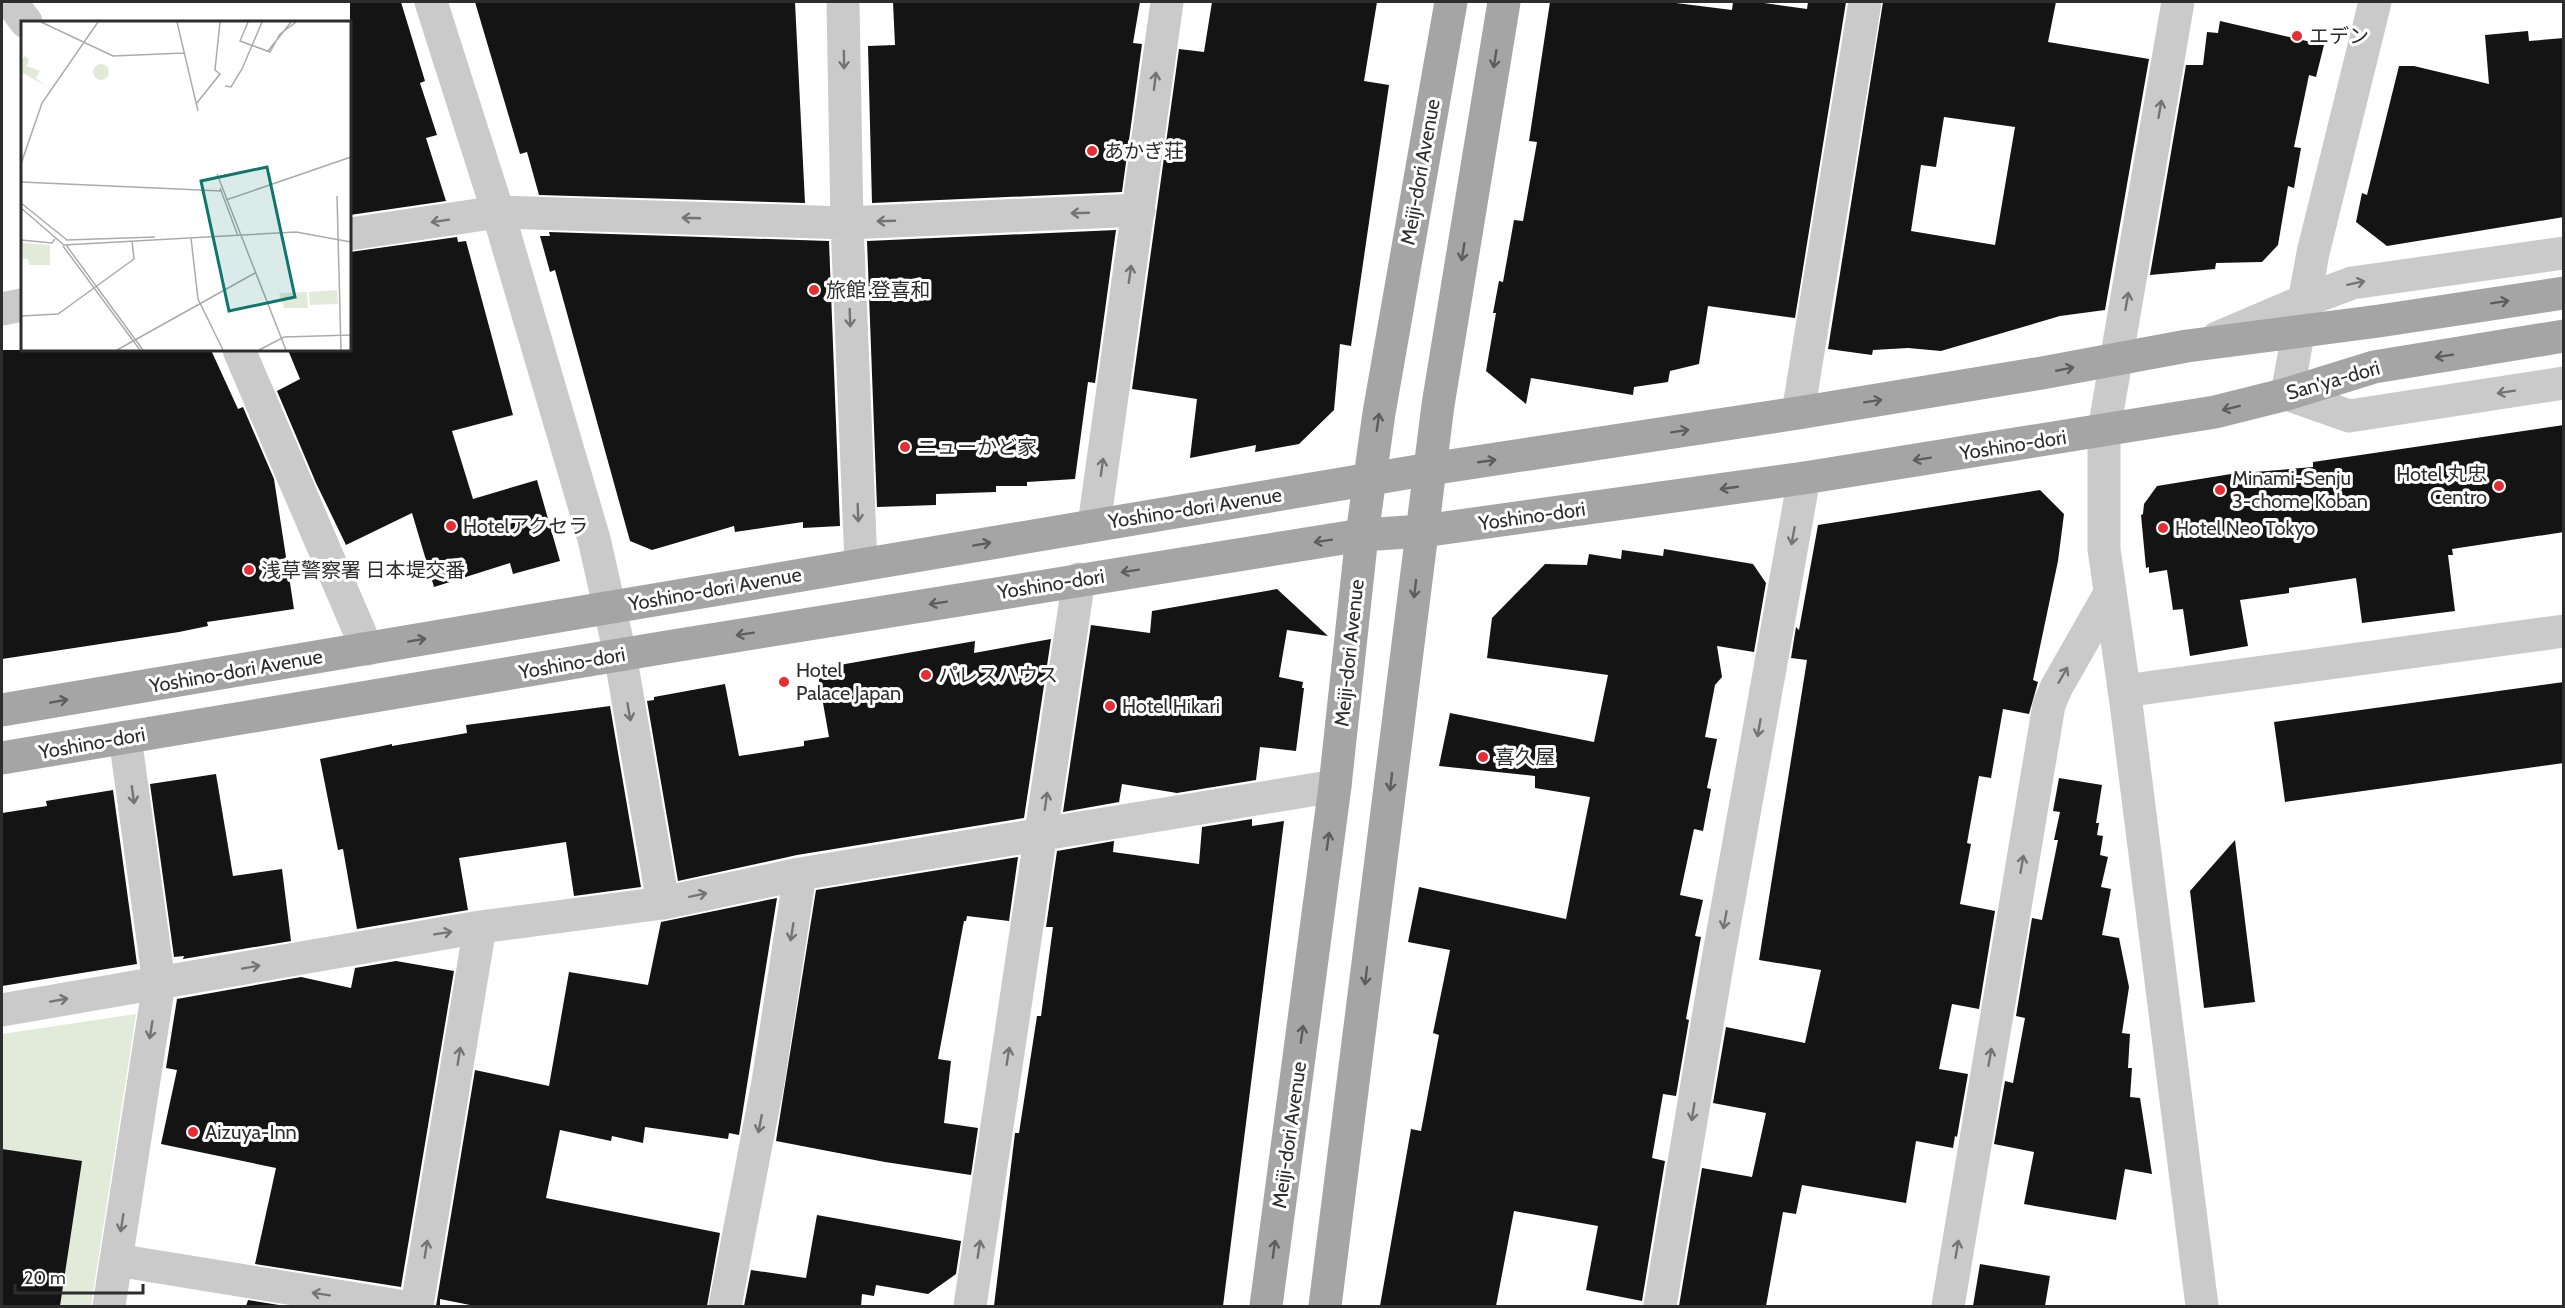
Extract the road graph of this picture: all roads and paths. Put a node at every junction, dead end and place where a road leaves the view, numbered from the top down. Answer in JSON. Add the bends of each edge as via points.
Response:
{"nodes":[{"id":1,"x":11,"y":2,"type":"edge"},
{"id":2,"x":430,"y":2,"type":"edge"},
{"id":3,"x":843,"y":2,"type":"edge"},
{"id":4,"x":1167,"y":2,"type":"edge"},
{"id":5,"x":1451,"y":2,"type":"edge"},
{"id":6,"x":1504,"y":2,"type":"edge"},
{"id":7,"x":1864,"y":2,"type":"edge"},
{"id":8,"x":2178,"y":2,"type":"edge"},
{"id":9,"x":2375,"y":2,"type":"edge"},
{"id":10,"x":25,"y":21,"type":"edge"},
{"id":11,"x":1139,"y":210,"type":"junction"},
{"id":12,"x":498,"y":212,"type":"junction"},
{"id":13,"x":847,"y":223,"type":"junction"},
{"id":14,"x":351,"y":234,"type":"edge"},
{"id":15,"x":2564,"y":253,"type":"edge"},
{"id":16,"x":2564,"y":293,"type":"edge"},
{"id":17,"x":21,"y":305,"type":"edge"},
{"id":18,"x":2,"y":309,"type":"edge"},
{"id":19,"x":2300,"y":316,"type":"junction"},
{"id":20,"x":2564,"y":336,"type":"edge"},
{"id":21,"x":239,"y":351,"type":"edge"},
{"id":22,"x":2117,"y":358,"type":"junction"},
{"id":23,"x":2564,"y":383,"type":"edge"},
{"id":24,"x":2287,"y":393,"type":"junction"},
{"id":25,"x":1798,"y":413,"type":"junction"},
{"id":26,"x":2104,"y":430,"type":"junction"},
{"id":27,"x":1430,"y":469,"type":"junction"},
{"id":28,"x":1803,"y":478,"type":"junction"},
{"id":29,"x":1370,"y":480,"type":"junction"},
{"id":30,"x":1094,"y":525,"type":"junction"},
{"id":31,"x":1423,"y":531,"type":"junction"},
{"id":32,"x":1362,"y":535,"type":"junction"},
{"id":33,"x":861,"y":564,"type":"junction"},
{"id":34,"x":1079,"y":579,"type":"junction"},
{"id":35,"x":2109,"y":595,"type":"junction"},
{"id":36,"x":609,"y":608,"type":"junction"},
{"id":37,"x":2564,"y":631,"type":"edge"},
{"id":38,"x":367,"y":649,"type":"junction"},
{"id":39,"x":620,"y":654,"type":"junction"},
{"id":40,"x":2124,"y":691,"type":"junction"},
{"id":41,"x":2,"y":710,"type":"edge"},
{"id":42,"x":125,"y":737,"type":"junction"},
{"id":43,"x":2,"y":758,"type":"edge"},
{"id":44,"x":1335,"y":786,"type":"junction"},
{"id":45,"x":1041,"y":835,"type":"junction"},
{"id":46,"x":800,"y":874,"type":"junction"},
{"id":47,"x":663,"y":903,"type":"junction"},
{"id":48,"x":480,"y":927,"type":"junction"},
{"id":49,"x":159,"y":983,"type":"junction"},
{"id":50,"x":2,"y":1010,"type":"edge"},
{"id":51,"x":116,"y":1260,"type":"junction"},
{"id":52,"x":109,"y":1306,"type":"edge"},
{"id":53,"x":399,"y":1306,"type":"edge"},
{"id":54,"x":417,"y":1306,"type":"edge"},
{"id":55,"x":725,"y":1306,"type":"edge"},
{"id":56,"x":970,"y":1306,"type":"edge"},
{"id":57,"x":1266,"y":1306,"type":"edge"},
{"id":58,"x":1325,"y":1306,"type":"edge"},
{"id":59,"x":1660,"y":1306,"type":"edge"},
{"id":60,"x":1948,"y":1306,"type":"edge"},
{"id":61,"x":2202,"y":1306,"type":"edge"}],
"edges":[{"from":1,"to":10,"type":"street"},
{"from":2,"to":12,"type":"street"},
{"from":3,"to":13,"type":"street","one_way":true},
{"from":11,"to":4,"type":"street","one_way":true},
{"from":29,"to":5,"type":"main road","name":"Meiji-dori Avenue","one_way":true},
{"from":6,"to":27,"type":"main road","one_way":true},
{"from":7,"to":25,"type":"street"},
{"from":22,"to":8,"type":"street","one_way":true},
{"from":9,"to":19,"type":"street"},
{"from":11,"to":13,"type":"street","one_way":true},
{"from":30,"to":11,"type":"street","one_way":true},
{"from":13,"to":12,"type":"street","one_way":true},
{"from":12,"to":14,"type":"street","one_way":true},
{"from":12,"to":36,"type":"street","via":[[594,539]]},
{"from":13,"to":33,"type":"street","one_way":true},
{"from":19,"to":15,"type":"street","one_way":true,"via":[[2352,283]]},
{"from":19,"to":16,"type":"main road","one_way":true},
{"from":17,"to":18,"type":"street"},
{"from":19,"to":22,"type":"main road","via":[[2204,344]]},
{"from":19,"to":24,"type":"street"},
{"from":20,"to":24,"type":"main road","name":"San'ya-dori","one_way":true,"via":[[2374,367]]},
{"from":21,"to":38,"type":"street"},
{"from":25,"to":22,"type":"main road","one_way":true},
{"from":22,"to":26,"type":"street"},
{"from":23,"to":24,"type":"street","one_way":true,"via":[[2349,416]]},
{"from":24,"to":26,"type":"main road","name":"San'ya-dori","one_way":true,"via":[[2215,412]]},
{"from":27,"to":25,"type":"main road","one_way":true},
{"from":26,"to":28,"type":"main road","name":"Yoshino-dori","one_way":true},
{"from":26,"to":35,"type":"street","via":[[2104,549]]},
{"from":27,"to":29,"type":"main road","name":"Yoshino-dori Avenue"},
{"from":27,"to":31,"type":"main road"},
{"from":28,"to":31,"type":"main road","name":"Yoshino-dori","one_way":true},
{"from":28,"to":59,"type":"street","one_way":true},
{"from":29,"to":30,"type":"main road","name":"Yoshino-dori Avenue"},
{"from":29,"to":32,"type":"main road","name":"Meiji-dori Avenue"},
{"from":33,"to":30,"type":"main road","name":"Yoshino-dori Avenue","one_way":true},
{"from":31,"to":32,"type":"main road","name":"Yoshino-dori"},
{"from":31,"to":58,"type":"main road","one_way":true},
{"from":32,"to":34,"type":"main road","name":"Yoshino-dori","one_way":true},
{"from":32,"to":44,"type":"main road","name":"Meiji-dori Avenue"},
{"from":33,"to":36,"type":"main road","name":"Yoshino-dori Avenue"},
{"from":34,"to":39,"type":"main road","name":"Yoshino-dori","one_way":true},
{"from":45,"to":34,"type":"street","one_way":true},
{"from":35,"to":40,"type":"street"},
{"from":60,"to":35,"type":"street","one_way":true,"via":[[2049,705]]},
{"from":38,"to":36,"type":"main road","name":"Yoshino-dori Avenue","one_way":true},
{"from":36,"to":39,"type":"street"},
{"from":37,"to":40,"type":"street"},
{"from":41,"to":38,"type":"main road","name":"Yoshino-dori Avenue","one_way":true},
{"from":39,"to":42,"type":"main road","name":"Yoshino-dori"},
{"from":39,"to":47,"type":"street","one_way":true},
{"from":40,"to":61,"type":"street"},
{"from":42,"to":43,"type":"main road","name":"Yoshino-dori"},
{"from":42,"to":49,"type":"street","one_way":true},
{"from":44,"to":45,"type":"street"},
{"from":57,"to":44,"type":"main road","name":"Meiji-dori Avenue","one_way":true},
{"from":45,"to":46,"type":"street"},
{"from":56,"to":45,"type":"street","one_way":true},
{"from":47,"to":46,"type":"street","one_way":true},
{"from":46,"to":55,"type":"street","one_way":true,"via":[[768,1082]]},
{"from":47,"to":48,"type":"street"},
{"from":49,"to":48,"type":"street","one_way":true},
{"from":54,"to":48,"type":"street","one_way":true},
{"from":50,"to":49,"type":"street","one_way":true},
{"from":49,"to":51,"type":"street","one_way":true},
{"from":51,"to":52,"type":"street"},
{"from":53,"to":51,"type":"street","one_way":true}]}
